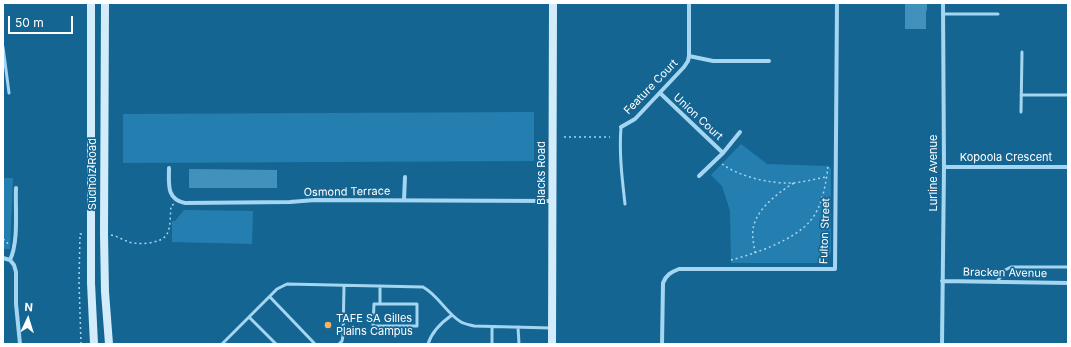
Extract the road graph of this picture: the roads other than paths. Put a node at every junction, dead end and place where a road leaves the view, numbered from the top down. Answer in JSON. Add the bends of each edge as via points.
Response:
{"nodes":[{"id":1,"x":91,"y":3,"type":"edge"},
{"id":2,"x":105,"y":3,"type":"edge"},
{"id":3,"x":553,"y":3,"type":"edge"},
{"id":4,"x":689,"y":3,"type":"edge"},
{"id":5,"x":836,"y":3,"type":"edge"},
{"id":6,"x":943,"y":3,"type":"edge"},
{"id":7,"x":943,"y":14,"type":"junction"},
{"id":8,"x":998,"y":14,"type":"dead end"},
{"id":9,"x":3,"y":47,"type":"edge"},
{"id":10,"x":1022,"y":52,"type":"dead end"},
{"id":11,"x":689,"y":56,"type":"junction"},
{"id":12,"x":769,"y":60,"type":"dead end"},
{"id":13,"x":9,"y":93,"type":"dead end"},
{"id":14,"x":660,"y":93,"type":"junction"},
{"id":15,"x":1021,"y":95,"type":"junction"},
{"id":16,"x":1068,"y":95,"type":"edge"},
{"id":17,"x":1021,"y":112,"type":"dead end"},
{"id":18,"x":621,"y":127,"type":"joint"},
{"id":19,"x":740,"y":132,"type":"dead end"},
{"id":20,"x":723,"y":153,"type":"junction"},
{"id":21,"x":944,"y":167,"type":"junction"},
{"id":22,"x":1068,"y":167,"type":"edge"},
{"id":23,"x":169,"y":168,"type":"dead end"},
{"id":24,"x":699,"y":176,"type":"dead end"},
{"id":25,"x":405,"y":177,"type":"dead end"},
{"id":26,"x":16,"y":188,"type":"dead end"},
{"id":27,"x":404,"y":200,"type":"junction"},
{"id":28,"x":552,"y":201,"type":"junction"},
{"id":29,"x":625,"y":204,"type":"dead end"},
{"id":30,"x":3,"y":258,"type":"edge"},
{"id":31,"x":10,"y":260,"type":"junction"},
{"id":32,"x":1068,"y":268,"type":"edge"},
{"id":33,"x":942,"y":281,"type":"junction"},
{"id":34,"x":997,"y":282,"type":"junction"},
{"id":35,"x":1068,"y":283,"type":"edge"},
{"id":36,"x":344,"y":286,"type":"junction"},
{"id":37,"x":380,"y":286,"type":"junction"},
{"id":38,"x":270,"y":297,"type":"junction"},
{"id":39,"x":380,"y":304,"type":"junction"},
{"id":40,"x":452,"y":315,"type":"junction"},
{"id":41,"x":249,"y":317,"type":"junction"},
{"id":42,"x":492,"y":327,"type":"junction"},
{"id":43,"x":518,"y":327,"type":"junction"},
{"id":44,"x":552,"y":328,"type":"junction"},
{"id":45,"x":20,"y":344,"type":"edge"},
{"id":46,"x":94,"y":344,"type":"edge"},
{"id":47,"x":109,"y":344,"type":"edge"},
{"id":48,"x":222,"y":344,"type":"edge"},
{"id":49,"x":276,"y":344,"type":"edge"},
{"id":50,"x":316,"y":344,"type":"edge"},
{"id":51,"x":340,"y":344,"type":"edge"},
{"id":52,"x":428,"y":344,"type":"edge"},
{"id":53,"x":492,"y":344,"type":"edge"},
{"id":54,"x":519,"y":344,"type":"edge"},
{"id":55,"x":552,"y":344,"type":"edge"},
{"id":56,"x":662,"y":344,"type":"edge"},
{"id":57,"x":942,"y":344,"type":"edge"}],
"edges":[{"from":1,"to":46,"type":"main road","name":"Sudholz Road","via":[[91,276]]},
{"from":2,"to":47,"type":"main road","name":"Sudholz Road","via":[[104,234]]},
{"from":3,"to":28,"type":"main road","name":"Blacks Road"},
{"from":4,"to":11,"type":"street","name":"Feature Court"},
{"from":5,"to":56,"type":"street","name":"Fulton Street","via":[[835,269],[679,269],[672,272],[666,276],[663,283]]},
{"from":6,"to":7,"type":"street","name":"Lurline Avenue"},
{"from":7,"to":8,"type":"lane"},
{"from":7,"to":21,"type":"street","name":"Lurline Avenue"},
{"from":9,"to":13,"type":"lane"},
{"from":10,"to":15,"type":"lane"},
{"from":11,"to":12,"type":"street","name":"Feature Court","via":[[713,61]]},
{"from":11,"to":14,"type":"street","name":"Feature Court","via":[[684,67]]},
{"from":14,"to":18,"type":"street","name":"Feature Court","via":[[635,119]]},
{"from":14,"to":20,"type":"street","name":"Union Court"},
{"from":15,"to":16,"type":"lane"},
{"from":15,"to":17,"type":"lane"},
{"from":18,"to":29,"type":"lane","via":[[620,164]]},
{"from":19,"to":20,"type":"street","name":"Union Court"},
{"from":20,"to":24,"type":"street","name":"Union Court"},
{"from":21,"to":22,"type":"street","name":"Kopoola Crescent"},
{"from":21,"to":33,"type":"street","name":"Lurline Avenue"},
{"from":23,"to":27,"type":"street","name":"Osmond Terrace","via":[[173,197],[186,203]]},
{"from":25,"to":27,"type":"street"},
{"from":26,"to":31,"type":"street","via":[[15,243]]},
{"from":27,"to":28,"type":"street","name":"Osmond Terrace"},
{"from":28,"to":44,"type":"main road","name":"Blacks Road"},
{"from":30,"to":31,"type":"street"},
{"from":31,"to":45,"type":"street","via":[[16,272]]},
{"from":32,"to":34,"type":"lane","via":[[1011,267],[1005,270]]},
{"from":33,"to":34,"type":"street","name":"Bracken Avenue"},
{"from":33,"to":57,"type":"street","name":"Lurline Avenue"},
{"from":34,"to":35,"type":"street","name":"Bracken Avenue"},
{"from":36,"to":37,"type":"lane"},
{"from":36,"to":38,"type":"lane","via":[[287,284],[277,289]]},
{"from":36,"to":51,"type":"lane","via":[[343,336]]},
{"from":37,"to":39,"type":"lane"},
{"from":37,"to":40,"type":"lane","via":[[424,287]]},
{"from":38,"to":41,"type":"lane"},
{"from":38,"to":50,"type":"lane"},
{"from":39,"to":39,"type":"lane","via":[[417,304],[417,326],[373,326],[374,304]]},
{"from":40,"to":42,"type":"lane","via":[[462,323]]},
{"from":40,"to":52,"type":"lane","via":[[437,328]]},
{"from":41,"to":48,"type":"lane"},
{"from":41,"to":49,"type":"lane"},
{"from":42,"to":43,"type":"lane"},
{"from":42,"to":53,"type":"lane"},
{"from":43,"to":44,"type":"lane"},
{"from":43,"to":54,"type":"lane"},
{"from":44,"to":55,"type":"main road","name":"Blacks Road"}]}
